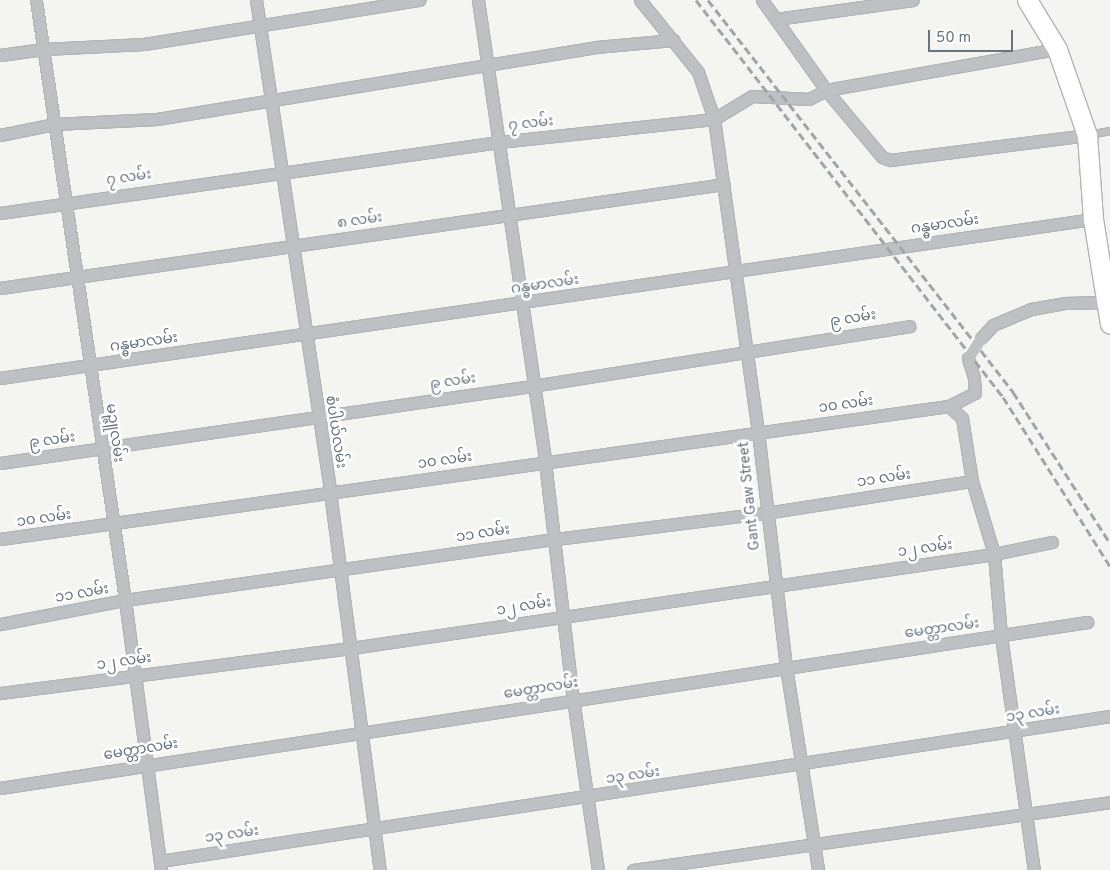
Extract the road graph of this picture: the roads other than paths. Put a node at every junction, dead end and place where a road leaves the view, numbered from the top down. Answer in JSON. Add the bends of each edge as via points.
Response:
{"nodes":[{"id":1,"x":36,"y":0,"type":"edge"},
{"id":2,"x":256,"y":0,"type":"edge"},
{"id":3,"x":420,"y":0,"type":"edge"},
{"id":4,"x":478,"y":0,"type":"edge"},
{"id":5,"x":640,"y":0,"type":"edge"},
{"id":6,"x":762,"y":0,"type":"edge"},
{"id":7,"x":913,"y":0,"type":"edge"},
{"id":8,"x":1027,"y":0,"type":"edge"},
{"id":9,"x":776,"y":20,"type":"junction"},
{"id":10,"x":260,"y":25,"type":"junction"},
{"id":11,"x":674,"y":40,"type":"junction"},
{"id":12,"x":44,"y":49,"type":"junction"},
{"id":13,"x":1057,"y":49,"type":"junction"},
{"id":14,"x":0,"y":55,"type":"edge"},
{"id":15,"x":488,"y":66,"type":"junction"},
{"id":16,"x":826,"y":90,"type":"junction"},
{"id":17,"x":272,"y":100,"type":"junction"},
{"id":18,"x":714,"y":119,"type":"junction"},
{"id":19,"x":54,"y":124,"type":"junction"},
{"id":20,"x":1110,"y":131,"type":"edge"},
{"id":21,"x":0,"y":135,"type":"edge"},
{"id":22,"x":1087,"y":135,"type":"junction"},
{"id":23,"x":499,"y":142,"type":"junction"},
{"id":24,"x":283,"y":172,"type":"junction"},
{"id":25,"x":724,"y":184,"type":"junction"},
{"id":26,"x":66,"y":203,"type":"junction"},
{"id":27,"x":0,"y":213,"type":"edge"},
{"id":28,"x":511,"y":215,"type":"junction"},
{"id":29,"x":1093,"y":218,"type":"junction"},
{"id":30,"x":292,"y":245,"type":"junction"},
{"id":31,"x":1105,"y":262,"type":"edge"},
{"id":32,"x":734,"y":272,"type":"junction"},
{"id":33,"x":78,"y":276,"type":"junction"},
{"id":34,"x":0,"y":288,"type":"edge"},
{"id":35,"x":1107,"y":302,"type":"junction"},
{"id":36,"x":521,"y":303,"type":"junction"},
{"id":37,"x":1110,"y":324,"type":"edge"},
{"id":38,"x":909,"y":326,"type":"dead end"},
{"id":39,"x":305,"y":336,"type":"junction"},
{"id":40,"x":746,"y":351,"type":"junction"},
{"id":41,"x":90,"y":366,"type":"junction"},
{"id":42,"x":0,"y":378,"type":"edge"},
{"id":43,"x":532,"y":386,"type":"junction"},
{"id":44,"x":949,"y":406,"type":"junction"},
{"id":45,"x":318,"y":417,"type":"junction"},
{"id":46,"x":758,"y":432,"type":"junction"},
{"id":47,"x":101,"y":449,"type":"junction"},
{"id":48,"x":545,"y":462,"type":"junction"},
{"id":49,"x":0,"y":463,"type":"edge"},
{"id":50,"x":972,"y":481,"type":"junction"},
{"id":51,"x":330,"y":492,"type":"junction"},
{"id":52,"x":765,"y":513,"type":"junction"},
{"id":53,"x":114,"y":524,"type":"junction"},
{"id":54,"x":555,"y":539,"type":"junction"},
{"id":55,"x":0,"y":540,"type":"edge"},
{"id":56,"x":1052,"y":542,"type":"dead end"},
{"id":57,"x":994,"y":554,"type":"junction"},
{"id":58,"x":340,"y":571,"type":"junction"},
{"id":59,"x":775,"y":585,"type":"junction"},
{"id":60,"x":125,"y":600,"type":"junction"},
{"id":61,"x":564,"y":616,"type":"junction"},
{"id":62,"x":1087,"y":622,"type":"dead end"},
{"id":63,"x":0,"y":624,"type":"edge"},
{"id":64,"x":1001,"y":636,"type":"junction"},
{"id":65,"x":351,"y":648,"type":"junction"},
{"id":66,"x":786,"y":666,"type":"junction"},
{"id":67,"x":134,"y":675,"type":"junction"},
{"id":68,"x":0,"y":694,"type":"edge"},
{"id":69,"x":573,"y":699,"type":"junction"},
{"id":70,"x":1110,"y":716,"type":"edge"},
{"id":71,"x":360,"y":731,"type":"junction"},
{"id":72,"x":1014,"y":732,"type":"junction"},
{"id":73,"x":148,"y":764,"type":"junction"},
{"id":74,"x":802,"y":766,"type":"junction"},
{"id":75,"x":0,"y":788,"type":"edge"},
{"id":76,"x":587,"y":798,"type":"junction"},
{"id":77,"x":1110,"y":802,"type":"edge"},
{"id":78,"x":1026,"y":815,"type":"junction"},
{"id":79,"x":373,"y":829,"type":"junction"},
{"id":80,"x":814,"y":844,"type":"junction"},
{"id":81,"x":161,"y":865,"type":"edge"},
{"id":82,"x":380,"y":870,"type":"edge"},
{"id":83,"x":598,"y":870,"type":"edge"},
{"id":84,"x":633,"y":870,"type":"edge"},
{"id":85,"x":818,"y":870,"type":"edge"},
{"id":86,"x":1034,"y":870,"type":"edge"}],
"edges":[{"from":1,"to":12,"type":"street","name":"မဉ္ဇူလမ်း"},
{"from":2,"to":10,"type":"street","name":"စံပါယ်လမ်း"},
{"from":3,"to":10,"type":"street"},
{"from":4,"to":15,"type":"street"},
{"from":5,"to":11,"type":"street","name":"Gant Gaw Street"},
{"from":6,"to":9,"type":"street"},
{"from":7,"to":9,"type":"street"},
{"from":8,"to":13,"type":"main road"},
{"from":9,"to":16,"type":"street"},
{"from":10,"to":12,"type":"street","via":[[144,44]]},
{"from":10,"to":17,"type":"street","name":"စံပါယ်လမ်း"},
{"from":11,"to":15,"type":"street","via":[[596,47]]},
{"from":11,"to":18,"type":"street","name":"Gant Gaw Street","via":[[703,83]]},
{"from":12,"to":14,"type":"street"},
{"from":12,"to":19,"type":"street","name":"မဉ္ဇူလမ်း"},
{"from":13,"to":16,"type":"street","name":"၇ လမ်း"},
{"from":13,"to":22,"type":"main road"},
{"from":15,"to":17,"type":"street"},
{"from":15,"to":23,"type":"street"},
{"from":16,"to":18,"type":"street","name":"၇ လမ်း","via":[[809,99],[752,96]]},
{"from":16,"to":22,"type":"street","via":[[882,157],[890,160]]},
{"from":17,"to":19,"type":"street","via":[[157,119]]},
{"from":17,"to":24,"type":"street","name":"စံပါယ်လမ်း"},
{"from":18,"to":23,"type":"street","name":"၇ လမ်း"},
{"from":18,"to":25,"type":"street","name":"Gant Gaw Street"},
{"from":19,"to":21,"type":"street"},
{"from":19,"to":26,"type":"street","name":"မဉ္ဇူလမ်း"},
{"from":20,"to":22,"type":"lane"},
{"from":22,"to":29,"type":"main road"},
{"from":23,"to":24,"type":"street","name":"၇ လမ်း"},
{"from":23,"to":28,"type":"street"},
{"from":24,"to":26,"type":"street","name":"၇ လမ်း"},
{"from":24,"to":30,"type":"street","name":"စံပါယ်လမ်း"},
{"from":25,"to":28,"type":"street","name":"၈ လမ်း"},
{"from":25,"to":32,"type":"street","name":"Gant Gaw Street"},
{"from":26,"to":27,"type":"street","name":"၇ လမ်း"},
{"from":26,"to":33,"type":"street","name":"မဉ္ဇူလမ်း"},
{"from":28,"to":30,"type":"street","name":"၈ လမ်း"},
{"from":28,"to":36,"type":"street"},
{"from":29,"to":31,"type":"main road"},
{"from":29,"to":32,"type":"street","name":"ဂန္ဓမာလမ်း"},
{"from":30,"to":33,"type":"street","name":"၈ လမ်း"},
{"from":30,"to":39,"type":"street","name":"စံပါယ်လမ်း"},
{"from":31,"to":35,"type":"main road"},
{"from":32,"to":36,"type":"street","name":"ဂန္ဓမာလမ်း"},
{"from":32,"to":40,"type":"street","name":"Gant Gaw Street"},
{"from":33,"to":34,"type":"street","name":"၈ လမ်း"},
{"from":33,"to":41,"type":"street","name":"မဉ္ဇူလမ်း"},
{"from":35,"to":37,"type":"main road"},
{"from":35,"to":44,"type":"street","bridge":true,"via":[[1064,303],[1031,309],[993,326],[968,358],[974,392]]},
{"from":36,"to":39,"type":"street","name":"ဂန္ဓမာလမ်း"},
{"from":36,"to":43,"type":"street"},
{"from":38,"to":40,"type":"street","name":"၉ လမ်း"},
{"from":39,"to":41,"type":"street","name":"ဂန္ဓမာလမ်း"},
{"from":39,"to":45,"type":"street","name":"စံပါယ်လမ်း"},
{"from":40,"to":43,"type":"street","name":"၉ လမ်း"},
{"from":40,"to":46,"type":"street","name":"Gant Gaw Street"},
{"from":41,"to":42,"type":"street","name":"ဂန္ဓမာလမ်း"},
{"from":41,"to":47,"type":"street","name":"မဉ္ဇူလမ်း"},
{"from":43,"to":45,"type":"street","name":"၉ လမ်း"},
{"from":43,"to":48,"type":"street"},
{"from":44,"to":46,"type":"street","name":"၁၀ လမ်း"},
{"from":44,"to":50,"type":"street","via":[[962,418]]},
{"from":45,"to":47,"type":"street","name":"၉ လမ်း"},
{"from":45,"to":51,"type":"street","name":"စံပါယ်လမ်း"},
{"from":46,"to":48,"type":"street","name":"၁၀ လမ်း"},
{"from":46,"to":52,"type":"street","name":"Gant Gaw Street"},
{"from":47,"to":49,"type":"street","name":"၉ လမ်း"},
{"from":47,"to":53,"type":"street","name":"မဉ္ဇူလမ်း"},
{"from":48,"to":51,"type":"street","name":"၁၀ လမ်း"},
{"from":48,"to":54,"type":"street"},
{"from":50,"to":52,"type":"street","name":"၁၁ လမ်း"},
{"from":50,"to":57,"type":"street"},
{"from":51,"to":53,"type":"street","name":"၁၀ လမ်း"},
{"from":51,"to":58,"type":"street","name":"စံပါယ်လမ်း"},
{"from":52,"to":54,"type":"street","name":"၁၁ လမ်း"},
{"from":52,"to":59,"type":"street","name":"Gant Gaw Street"},
{"from":53,"to":55,"type":"street","name":"၁၀ လမ်း"},
{"from":53,"to":60,"type":"street","name":"မဉ္ဇူလမ်း"},
{"from":54,"to":58,"type":"street","name":"၁၁ လမ်း"},
{"from":54,"to":61,"type":"street"},
{"from":56,"to":57,"type":"street","name":"၁၂ လမ်း"},
{"from":57,"to":59,"type":"street","name":"၁၂ လမ်း"},
{"from":57,"to":64,"type":"street"},
{"from":58,"to":60,"type":"street","name":"၁၁ လမ်း"},
{"from":58,"to":65,"type":"street","name":"စံပါယ်လမ်း"},
{"from":59,"to":61,"type":"street","name":"၁၂ လမ်း"},
{"from":59,"to":66,"type":"street","name":"Gant Gaw Street"},
{"from":60,"to":63,"type":"street","name":"၁၁ လမ်း"},
{"from":60,"to":67,"type":"street","name":"မဉ္ဇူလမ်း"},
{"from":61,"to":65,"type":"street","name":"၁၂ လမ်း"},
{"from":61,"to":69,"type":"street"},
{"from":62,"to":64,"type":"street","name":"မေတ္တာလမ်း"},
{"from":64,"to":66,"type":"street","name":"မေတ္တာလမ်း"},
{"from":64,"to":72,"type":"street"},
{"from":65,"to":67,"type":"street","name":"၁၂ လမ်း"},
{"from":65,"to":71,"type":"street","name":"စံပါယ်လမ်း"},
{"from":66,"to":69,"type":"street","name":"မေတ္တာလမ်း"},
{"from":66,"to":74,"type":"street","name":"Gant Gaw Street"},
{"from":67,"to":68,"type":"street","name":"၁၂ လမ်း"},
{"from":67,"to":73,"type":"street","name":"မဉ္ဇူလမ်း"},
{"from":69,"to":71,"type":"street","name":"မေတ္တာလမ်း"},
{"from":69,"to":76,"type":"street"},
{"from":70,"to":72,"type":"street","name":"၁၃ လမ်း"},
{"from":71,"to":73,"type":"street","name":"မေတ္တာလမ်း"},
{"from":71,"to":79,"type":"street","name":"စံပါယ်လမ်း"},
{"from":72,"to":74,"type":"street","name":"၁၃ လမ်း"},
{"from":72,"to":78,"type":"street"},
{"from":73,"to":75,"type":"street","name":"မေတ္တာလမ်း"},
{"from":73,"to":81,"type":"street","name":"မဉ္ဇူလမ်း"},
{"from":74,"to":76,"type":"street","name":"၁၃ လမ်း"},
{"from":74,"to":80,"type":"street","name":"Gant Gaw Street"},
{"from":76,"to":79,"type":"street","name":"၁၃ လမ်း"},
{"from":76,"to":83,"type":"street"},
{"from":77,"to":78,"type":"street"},
{"from":78,"to":80,"type":"street"},
{"from":78,"to":86,"type":"street"},
{"from":79,"to":81,"type":"street","name":"၁၃ လမ်း"},
{"from":79,"to":82,"type":"street","name":"စံပါယ်လမ်း"},
{"from":80,"to":84,"type":"street"},
{"from":80,"to":85,"type":"street","name":"Gant Gaw Street"}]}
